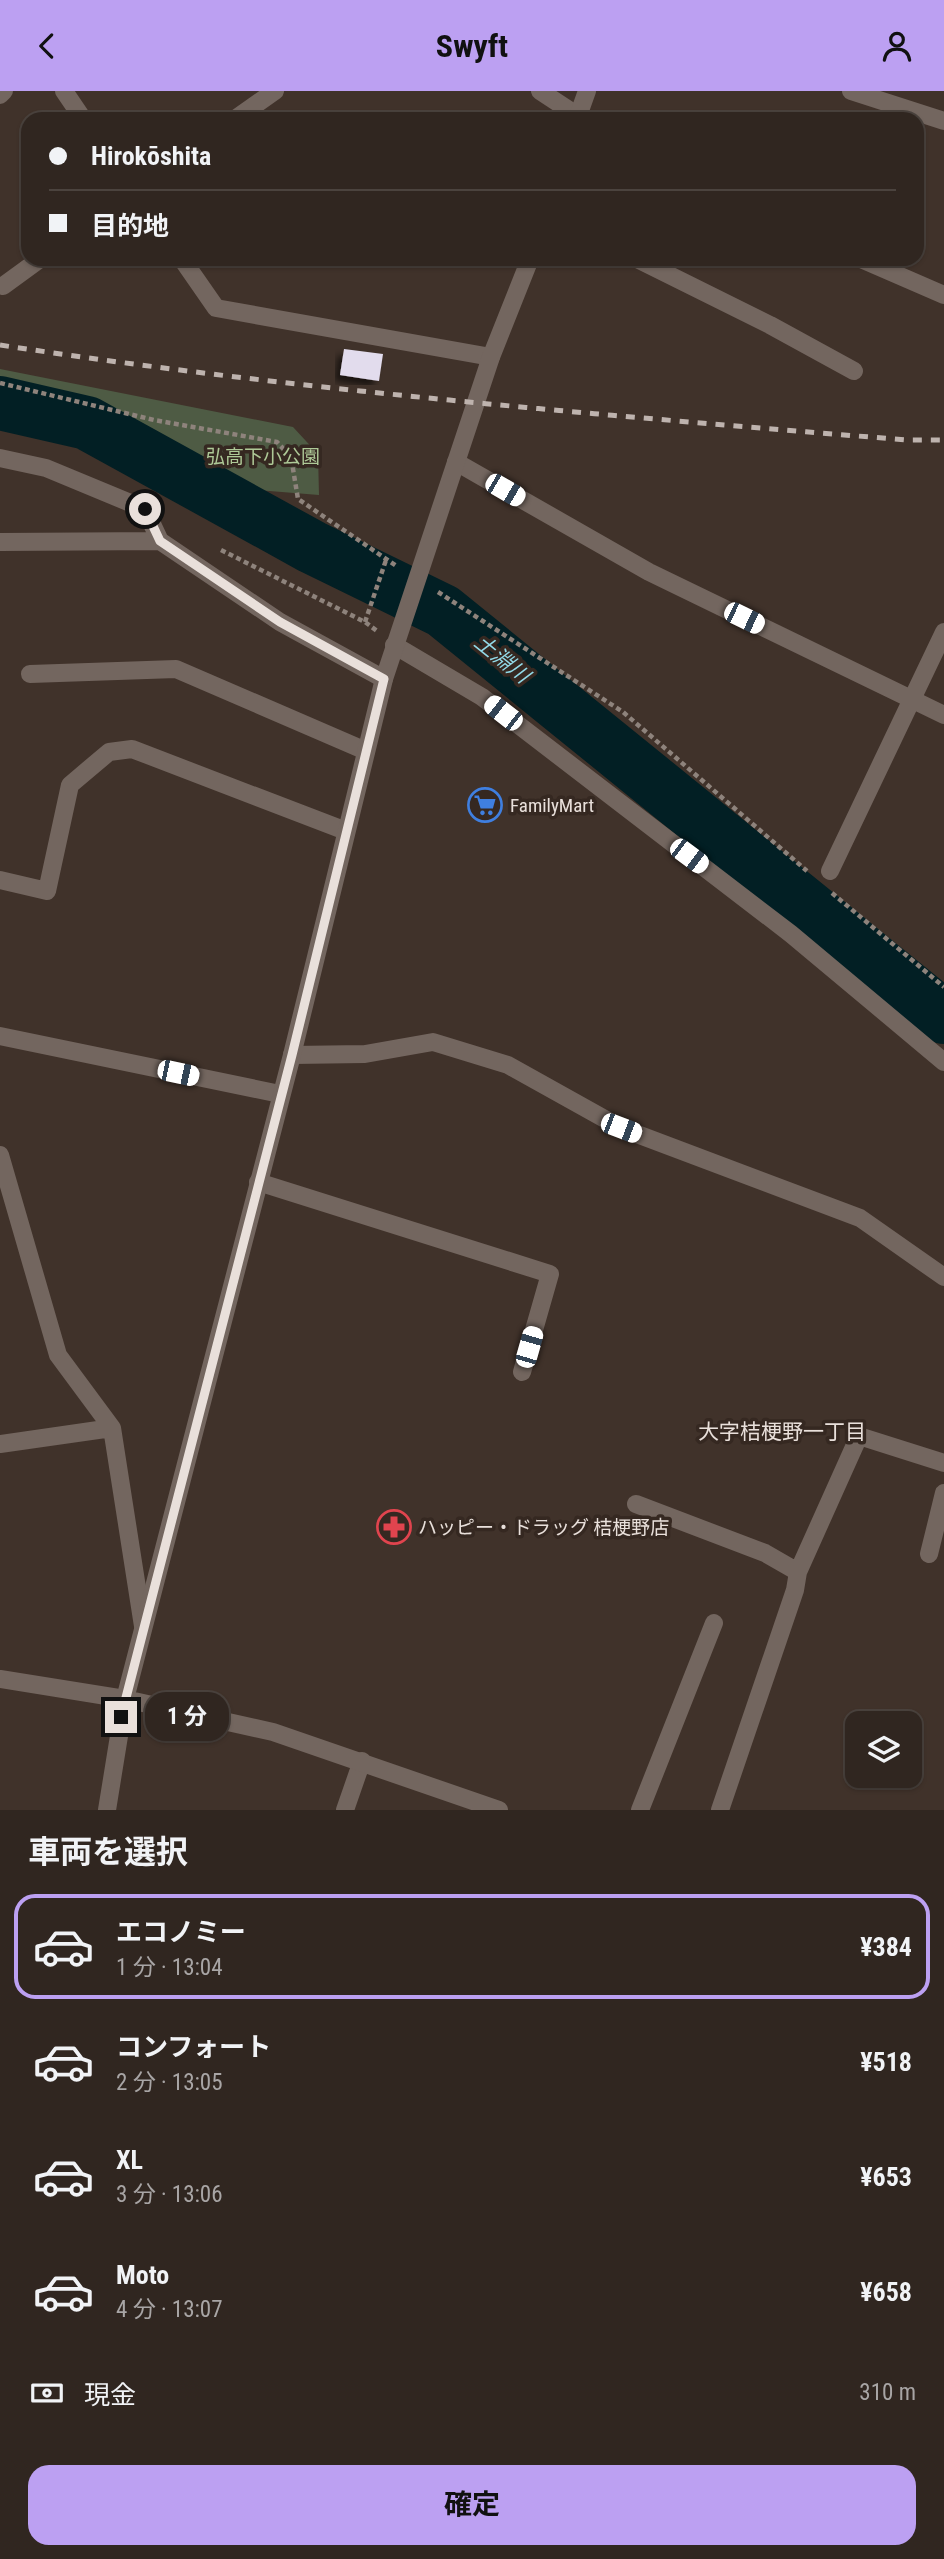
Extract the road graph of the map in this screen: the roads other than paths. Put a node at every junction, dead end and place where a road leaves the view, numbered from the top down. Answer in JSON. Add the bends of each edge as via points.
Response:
{"nodes":[{"id":1,"x":4,"y":91,"type":"edge"},
{"id":2,"x":64,"y":91,"type":"edge"},
{"id":3,"x":275,"y":91,"type":"edge"},
{"id":4,"x":540,"y":91,"type":"edge"},
{"id":5,"x":587,"y":91,"type":"edge"},
{"id":6,"x":851,"y":91,"type":"edge"},
{"id":7,"x":0,"y":95,"type":"edge"},
{"id":8,"x":78,"y":112,"type":"edge"},
{"id":9,"x":245,"y":112,"type":"edge"},
{"id":10,"x":570,"y":112,"type":"edge"},
{"id":11,"x":579,"y":112,"type":"edge"},
{"id":12,"x":916,"y":112,"type":"edge"},
{"id":13,"x":924,"y":115,"type":"edge"},
{"id":14,"x":944,"y":121,"type":"edge"},
{"id":15,"x":31,"y":266,"type":"edge"},
{"id":16,"x":187,"y":266,"type":"edge"},
{"id":17,"x":527,"y":266,"type":"edge"},
{"id":18,"x":651,"y":266,"type":"edge"},
{"id":19,"x":877,"y":266,"type":"edge"},
{"id":20,"x":4,"y":286,"type":"dead end"},
{"id":21,"x":944,"y":295,"type":"edge"},
{"id":22,"x":491,"y":357,"type":"junction"},
{"id":23,"x":854,"y":371,"type":"dead end"},
{"id":24,"x":0,"y":458,"type":"edge"},
{"id":25,"x":456,"y":462,"type":"junction"},
{"id":26,"x":160,"y":541,"type":"junction"},
{"id":27,"x":0,"y":542,"type":"edge"},
{"id":28,"x":944,"y":632,"type":"edge"},
{"id":29,"x":394,"y":645,"type":"junction"},
{"id":30,"x":30,"y":674,"type":"dead end"},
{"id":31,"x":384,"y":679,"type":"junction"},
{"id":32,"x":910,"y":699,"type":"junction"},
{"id":33,"x":944,"y":715,"type":"edge"},
{"id":34,"x":366,"y":751,"type":"junction"},
{"id":35,"x":345,"y":831,"type":"junction"},
{"id":36,"x":830,"y":871,"type":"dead end"},
{"id":37,"x":0,"y":880,"type":"edge"},
{"id":38,"x":0,"y":1036,"type":"edge"},
{"id":39,"x":292,"y":1055,"type":"junction"},
{"id":40,"x":944,"y":1062,"type":"edge"},
{"id":41,"x":280,"y":1094,"type":"junction"},
{"id":42,"x":0,"y":1155,"type":"edge"},
{"id":43,"x":258,"y":1182,"type":"junction"},
{"id":44,"x":944,"y":1277,"type":"edge"},
{"id":45,"x":522,"y":1372,"type":"dead end"},
{"id":46,"x":113,"y":1427,"type":"junction"},
{"id":47,"x":0,"y":1444,"type":"edge"},
{"id":48,"x":944,"y":1463,"type":"edge"},
{"id":49,"x":944,"y":1493,"type":"edge"},
{"id":50,"x":636,"y":1504,"type":"dead end"},
{"id":51,"x":929,"y":1555,"type":"dead end"},
{"id":52,"x":798,"y":1572,"type":"junction"},
{"id":53,"x":714,"y":1623,"type":"dead end"},
{"id":54,"x":143,"y":1626,"type":"junction"},
{"id":55,"x":0,"y":1679,"type":"edge"},
{"id":56,"x":125,"y":1699,"type":"junction"},
{"id":57,"x":362,"y":1761,"type":"junction"},
{"id":58,"x":107,"y":1810,"type":"edge"},
{"id":59,"x":345,"y":1810,"type":"edge"},
{"id":60,"x":499,"y":1810,"type":"edge"},
{"id":61,"x":640,"y":1810,"type":"edge"},
{"id":62,"x":720,"y":1810,"type":"edge"}],
"edges":[{"from":1,"to":7,"type":"street"},
{"from":2,"to":8,"type":"street"},
{"from":3,"to":9,"type":"street"},
{"from":4,"to":10,"type":"street"},
{"from":5,"to":11,"type":"street"},
{"from":6,"to":12,"type":"street"},
{"from":13,"to":14,"type":"street"},
{"from":15,"to":20,"type":"street"},
{"from":16,"to":22,"type":"street","via":[[216,308]]},
{"from":17,"to":22,"type":"street"},
{"from":18,"to":23,"type":"street"},
{"from":19,"to":21,"type":"street"},
{"from":22,"to":25,"type":"street"},
{"from":24,"to":26,"type":"street","via":[[46,468],[145,509]]},
{"from":25,"to":29,"type":"street"},
{"from":25,"to":32,"type":"street","via":[[649,572]]},
{"from":26,"to":27,"type":"street"},
{"from":26,"to":31,"type":"street","via":[[280,622]]},
{"from":28,"to":32,"type":"street"},
{"from":29,"to":31,"type":"street"},
{"from":29,"to":40,"type":"street","via":[[482,697],[791,934]]},
{"from":30,"to":34,"type":"street","via":[[176,669]]},
{"from":31,"to":34,"type":"street"},
{"from":32,"to":33,"type":"street"},
{"from":32,"to":36,"type":"street"},
{"from":34,"to":35,"type":"street"},
{"from":35,"to":37,"type":"street","via":[[132,749],[109,752],[70,785],[47,891]]},
{"from":35,"to":39,"type":"street"},
{"from":38,"to":41,"type":"street"},
{"from":39,"to":41,"type":"street"},
{"from":39,"to":44,"type":"street","via":[[365,1054],[433,1042],[508,1065],[621,1128],[860,1218]]},
{"from":41,"to":43,"type":"street"},
{"from":42,"to":46,"type":"street","via":[[58,1355]]},
{"from":43,"to":45,"type":"street","via":[[550,1274]]},
{"from":43,"to":54,"type":"street"},
{"from":46,"to":47,"type":"street"},
{"from":46,"to":54,"type":"street"},
{"from":48,"to":52,"type":"street","via":[[859,1436]]},
{"from":49,"to":51,"type":"street"},
{"from":50,"to":52,"type":"street","via":[[765,1553]]},
{"from":52,"to":62,"type":"street"},
{"from":53,"to":61,"type":"street"},
{"from":54,"to":56,"type":"street"},
{"from":55,"to":56,"type":"street"},
{"from":56,"to":57,"type":"street","via":[[273,1732]]},
{"from":56,"to":58,"type":"street"},
{"from":57,"to":59,"type":"street"},
{"from":57,"to":60,"type":"street"}]}
